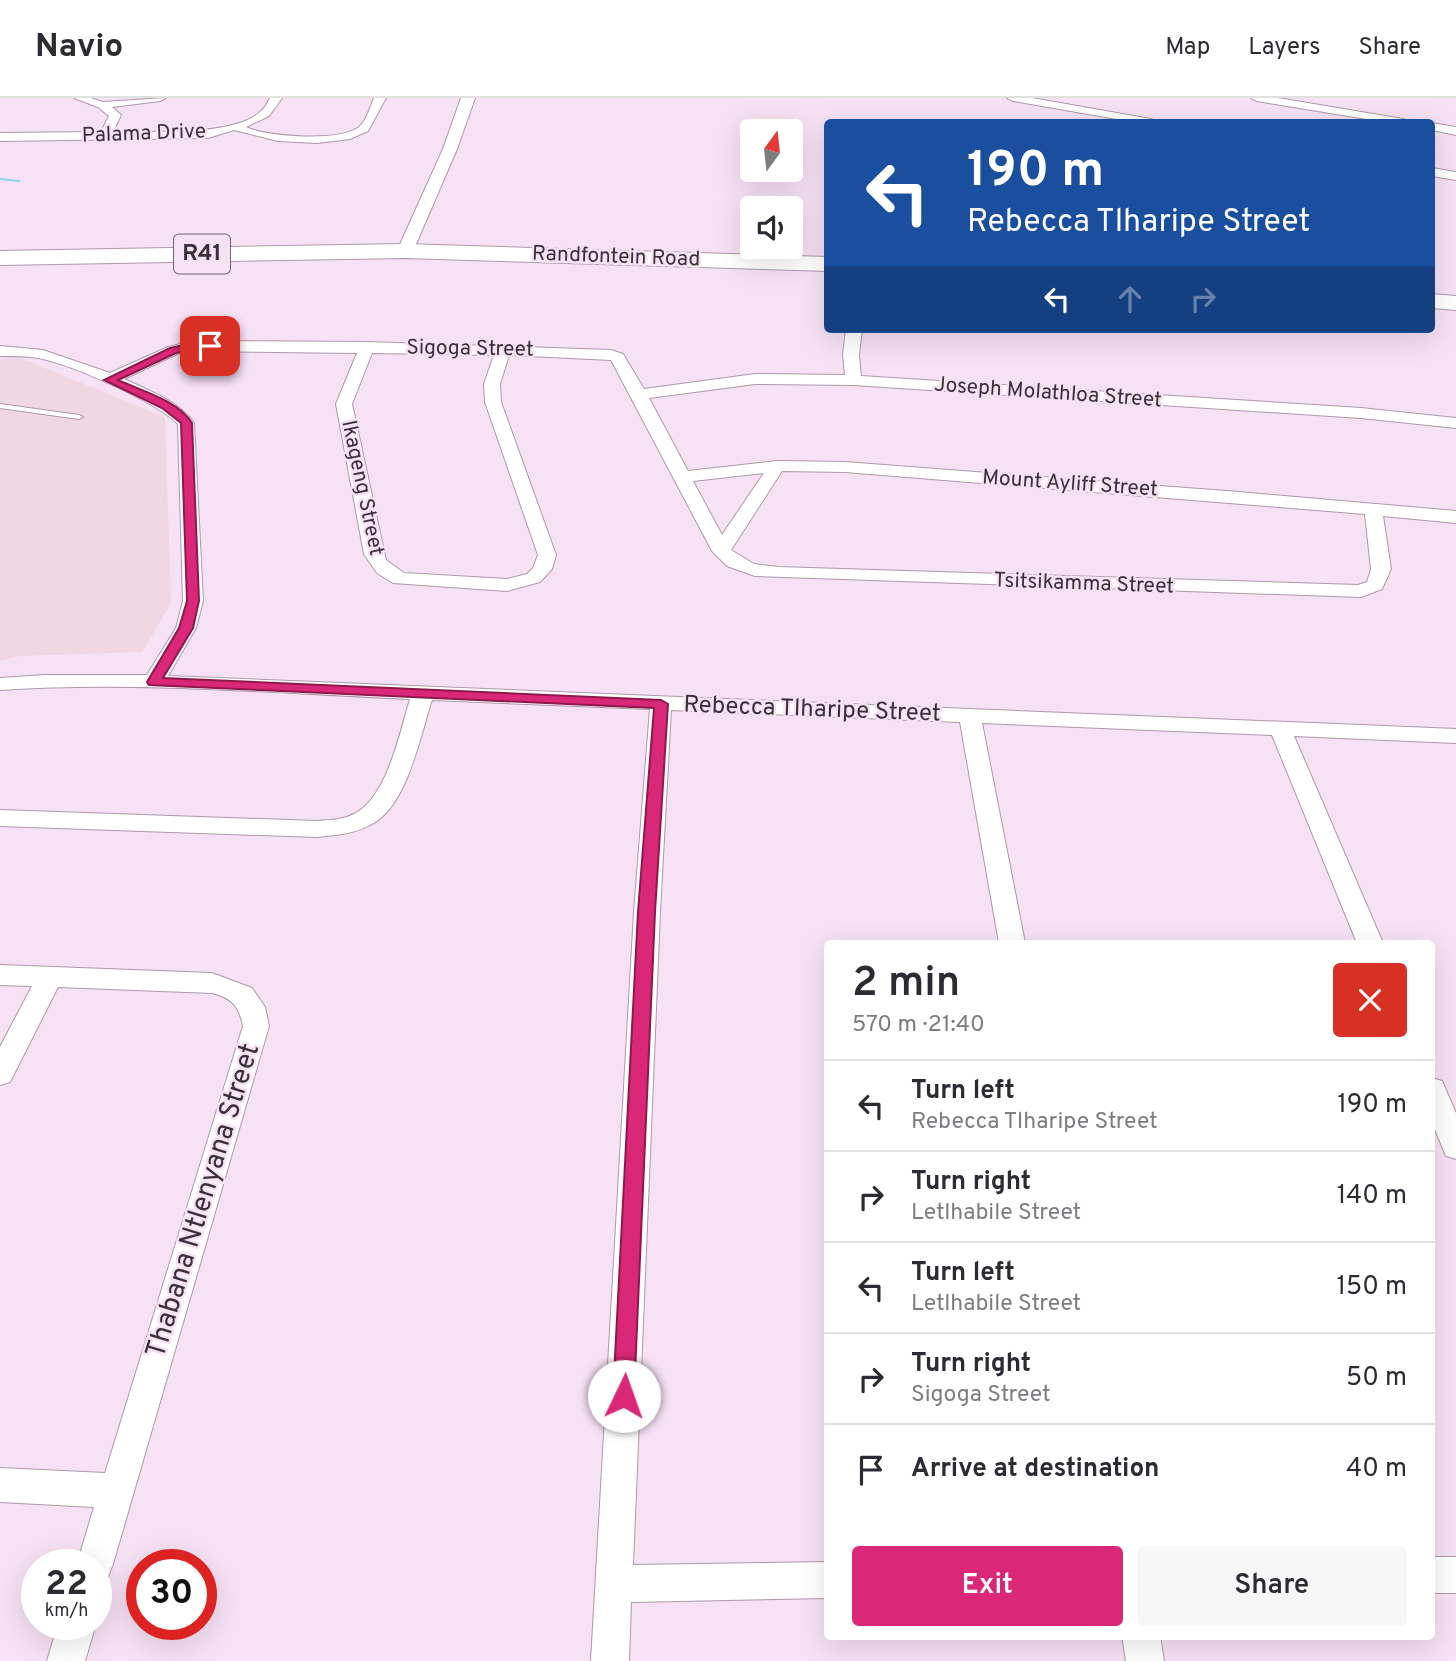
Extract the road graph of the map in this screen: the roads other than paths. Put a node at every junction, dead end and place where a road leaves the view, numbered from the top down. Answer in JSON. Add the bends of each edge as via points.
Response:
{"nodes":[{"id":1,"x":80,"y":98,"type":"edge"},
{"id":2,"x":160,"y":98,"type":"edge"},
{"id":3,"x":276,"y":98,"type":"edge"},
{"id":4,"x":380,"y":98,"type":"edge"},
{"id":5,"x":468,"y":98,"type":"edge"},
{"id":6,"x":1013,"y":98,"type":"edge"},
{"id":7,"x":1257,"y":98,"type":"edge"},
{"id":8,"x":102,"y":105,"type":"junction"},
{"id":9,"x":1134,"y":119,"type":"edge"},
{"id":10,"x":1385,"y":119,"type":"edge"},
{"id":11,"x":236,"y":127,"type":"junction"},
{"id":12,"x":1435,"y":128,"type":"edge"},
{"id":13,"x":1456,"y":131,"type":"edge"},
{"id":14,"x":104,"y":136,"type":"junction"},
{"id":15,"x":0,"y":137,"type":"edge"},
{"id":16,"x":1435,"y":172,"type":"edge"},
{"id":17,"x":1456,"y":176,"type":"edge"},
{"id":18,"x":405,"y":251,"type":"junction"},
{"id":19,"x":0,"y":258,"type":"edge"},
{"id":20,"x":824,"y":267,"type":"edge"},
{"id":21,"x":1435,"y":301,"type":"edge"},
{"id":22,"x":1456,"y":303,"type":"edge"},
{"id":23,"x":854,"y":333,"type":"edge"},
{"id":24,"x":367,"y":347,"type":"junction"},
{"id":25,"x":503,"y":350,"type":"junction"},
{"id":26,"x":0,"y":351,"type":"edge"},
{"id":27,"x":109,"y":380,"type":"junction"},
{"id":28,"x":853,"y":380,"type":"junction"},
{"id":29,"x":639,"y":394,"type":"junction"},
{"id":30,"x":0,"y":406,"type":"edge"},
{"id":31,"x":79,"y":417,"type":"dead end"},
{"id":32,"x":1456,"y":423,"type":"edge"},
{"id":33,"x":777,"y":467,"type":"junction"},
{"id":34,"x":683,"y":477,"type":"junction"},
{"id":35,"x":1373,"y":509,"type":"junction"},
{"id":36,"x":1456,"y":517,"type":"edge"},
{"id":37,"x":721,"y":551,"type":"junction"},
{"id":38,"x":154,"y":682,"type":"junction"},
{"id":39,"x":0,"y":684,"type":"edge"},
{"id":40,"x":423,"y":693,"type":"junction"},
{"id":41,"x":661,"y":704,"type":"junction"},
{"id":42,"x":970,"y":716,"type":"junction"},
{"id":43,"x":1280,"y":729,"type":"junction"},
{"id":44,"x":1456,"y":736,"type":"edge"},
{"id":45,"x":0,"y":818,"type":"edge"},
{"id":46,"x":1011,"y":940,"type":"edge"},
{"id":47,"x":1369,"y":940,"type":"edge"},
{"id":48,"x":0,"y":975,"type":"edge"},
{"id":49,"x":50,"y":976,"type":"junction"},
{"id":50,"x":0,"y":1073,"type":"edge"},
{"id":51,"x":1435,"y":1096,"type":"edge"},
{"id":52,"x":1456,"y":1147,"type":"edge"},
{"id":53,"x":0,"y":1486,"type":"edge"},
{"id":54,"x":117,"y":1491,"type":"junction"},
{"id":55,"x":100,"y":1549,"type":"edge"},
{"id":56,"x":1435,"y":1575,"type":"edge"},
{"id":57,"x":1456,"y":1575,"type":"edge"},
{"id":58,"x":824,"y":1580,"type":"edge"},
{"id":59,"x":614,"y":1584,"type":"junction"},
{"id":60,"x":72,"y":1640,"type":"edge"},
{"id":61,"x":1141,"y":1640,"type":"edge"},
{"id":62,"x":66,"y":1661,"type":"edge"},
{"id":63,"x":610,"y":1661,"type":"edge"},
{"id":64,"x":1145,"y":1661,"type":"edge"}],
"edges":[{"from":1,"to":8,"type":"street"},
{"from":2,"to":8,"type":"street"},
{"from":3,"to":11,"type":"street","name":"Palama Drive","via":[[265,114]]},
{"from":4,"to":11,"type":"street","via":[[367,125],[353,135],[261,137]]},
{"from":5,"to":18,"type":"street"},
{"from":6,"to":9,"type":"street"},
{"from":7,"to":10,"type":"street"},
{"from":8,"to":14,"type":"street","via":[[116,118]]},
{"from":11,"to":14,"type":"street","name":"Palama Drive","via":[[194,135]]},
{"from":12,"to":13,"type":"street"},
{"from":14,"to":15,"type":"street","name":"Palama Drive"},
{"from":16,"to":17,"type":"street"},
{"from":18,"to":19,"type":"main road","name":"Randfontein Road","number":"R41"},
{"from":18,"to":20,"type":"main road","name":"Randfontein Road","number":"R41"},
{"from":21,"to":22,"type":"main road"},
{"from":23,"to":28,"type":"street"},
{"from":24,"to":25,"type":"street","name":"Sigoga Street"},
{"from":24,"to":25,"type":"street","name":"Ikageng Street","via":[[344,404],[373,554],[379,565],[400,579],[508,584],[534,579],[547,555],[493,402],[492,384]]},
{"from":24,"to":27,"type":"street","name":"Sigoga Street","via":[[194,346]]},
{"from":25,"to":29,"type":"street","name":"Sigoga Street","via":[[611,355],[617,357]]},
{"from":26,"to":27,"type":"street","via":[[45,354]]},
{"from":27,"to":38,"type":"street","via":[[165,405],[186,423],[193,601],[186,628]]},
{"from":28,"to":29,"type":"street","name":"Joseph Molathloa Street","via":[[755,379]]},
{"from":28,"to":32,"type":"street","name":"Joseph Molathloa Street"},
{"from":29,"to":34,"type":"street","name":"Sigoga Street"},
{"from":30,"to":31,"type":"lane"},
{"from":33,"to":34,"type":"street","name":"Mount Ayliff Street"},
{"from":33,"to":35,"type":"street","name":"Mount Ayliff Street","via":[[845,467]]},
{"from":33,"to":37,"type":"street"},
{"from":34,"to":37,"type":"street","name":"Sigoga Street"},
{"from":35,"to":36,"type":"street","name":"Mount Ayliff Street"},
{"from":35,"to":37,"type":"street","name":"Tsitsikamma Street","via":[[1381,569],[1375,585],[1361,591],[778,573],[741,568]]},
{"from":38,"to":39,"type":"street","name":"Rebecca Tlharipe Street"},
{"from":38,"to":40,"type":"street","name":"Rebecca Tlharipe Street"},
{"from":40,"to":41,"type":"street","name":"Rebecca Tlharipe Street"},
{"from":40,"to":45,"type":"street","via":[[390,793],[372,815],[340,827]]},
{"from":41,"to":42,"type":"street","name":"Rebecca Tlharipe Street"},
{"from":41,"to":59,"type":"street"},
{"from":42,"to":43,"type":"street","name":"Rebecca Tlharipe Street"},
{"from":42,"to":46,"type":"street"},
{"from":43,"to":44,"type":"street","name":"Rebecca Tlharipe Street"},
{"from":43,"to":47,"type":"street"},
{"from":48,"to":49,"type":"street","name":"Thabana Ntlenyana Street"},
{"from":49,"to":50,"type":"street"},
{"from":49,"to":54,"type":"street","name":"Thabana Ntlenyana Street","via":[[212,983],[246,997],[255,1017]]},
{"from":51,"to":52,"type":"street"},
{"from":53,"to":54,"type":"street"},
{"from":54,"to":55,"type":"street","name":"Thabana Ntlenyana Street"},
{"from":56,"to":57,"type":"street"},
{"from":58,"to":59,"type":"street"},
{"from":59,"to":63,"type":"street"},
{"from":60,"to":62,"type":"street"},
{"from":61,"to":64,"type":"street"}]}
